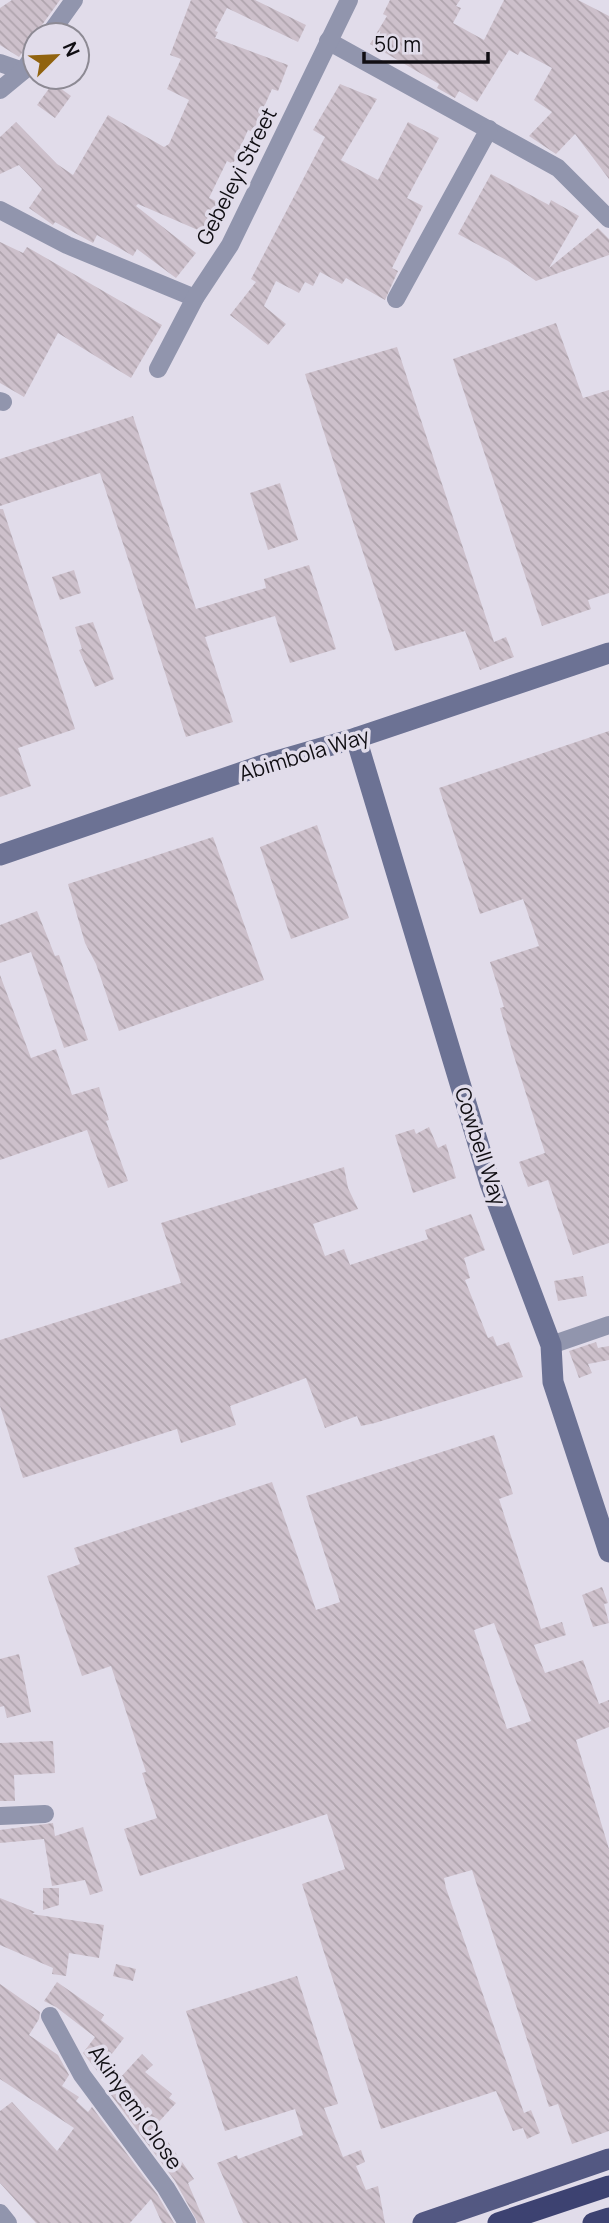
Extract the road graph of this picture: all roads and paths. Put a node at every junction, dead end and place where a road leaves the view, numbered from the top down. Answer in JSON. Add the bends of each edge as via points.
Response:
{"nodes":[{"id":1,"x":74,"y":0,"type":"edge"},
{"id":2,"x":349,"y":0,"type":"edge"},
{"id":3,"x":59,"y":21,"type":"edge"},
{"id":4,"x":328,"y":41,"type":"junction"},
{"id":5,"x":0,"y":63,"type":"edge"},
{"id":6,"x":21,"y":70,"type":"edge"},
{"id":7,"x":21,"y":73,"type":"edge"},
{"id":8,"x":0,"y":90,"type":"edge"},
{"id":9,"x":489,"y":129,"type":"junction"},
{"id":10,"x":0,"y":210,"type":"edge"},
{"id":11,"x":609,"y":219,"type":"edge"},
{"id":12,"x":195,"y":298,"type":"junction"},
{"id":13,"x":396,"y":299,"type":"dead end"},
{"id":14,"x":158,"y":369,"type":"dead end"},
{"id":15,"x":609,"y":653,"type":"edge"},
{"id":16,"x":356,"y":738,"type":"junction"},
{"id":17,"x":0,"y":855,"type":"edge"},
{"id":18,"x":609,"y":1325,"type":"edge"},
{"id":19,"x":551,"y":1345,"type":"junction"},
{"id":20,"x":609,"y":1552,"type":"edge"},
{"id":21,"x":45,"y":1814,"type":"dead end"},
{"id":22,"x":0,"y":1816,"type":"edge"},
{"id":23,"x":50,"y":2017,"type":"dead end"},
{"id":24,"x":609,"y":2159,"type":"edge"},
{"id":25,"x":609,"y":2186,"type":"edge"},
{"id":26,"x":0,"y":2213,"type":"edge"},
{"id":27,"x":609,"y":2218,"type":"edge"},
{"id":28,"x":8,"y":2223,"type":"edge"},
{"id":29,"x":187,"y":2223,"type":"edge"},
{"id":30,"x":423,"y":2223,"type":"edge"},
{"id":31,"x":498,"y":2223,"type":"edge"},
{"id":32,"x":593,"y":2223,"type":"edge"}],
"edges":[{"from":1,"to":3,"type":"street"},
{"from":2,"to":4,"type":"street","name":"Gebeleyi Street"},
{"from":4,"to":9,"type":"street"},
{"from":4,"to":12,"type":"street","name":"Gebeleyi Street","via":[[230,245]]},
{"from":5,"to":6,"type":"street"},
{"from":7,"to":8,"type":"street"},
{"from":9,"to":11,"type":"street","via":[[558,168]]},
{"from":9,"to":13,"type":"street"},
{"from":10,"to":12,"type":"street","via":[[67,245]]},
{"from":12,"to":14,"type":"street","name":"Gebeleyi Street"},
{"from":15,"to":16,"type":"street","name":"Abimbola Way"},
{"from":16,"to":17,"type":"street","name":"Abimbola Way"},
{"from":16,"to":19,"type":"street","name":"Cowbell Way","via":[[490,1183]]},
{"from":18,"to":19,"type":"street"},
{"from":19,"to":20,"type":"street","name":"Cowbell Way","via":[[553,1382]]},
{"from":21,"to":22,"type":"street"},
{"from":23,"to":29,"type":"street","name":"Akinyemi Close","via":[[82,2075]]},
{"from":24,"to":30,"type":"main road"},
{"from":25,"to":31,"type":"highway"},
{"from":26,"to":28,"type":"street"},
{"from":27,"to":32,"type":"highway"}]}
